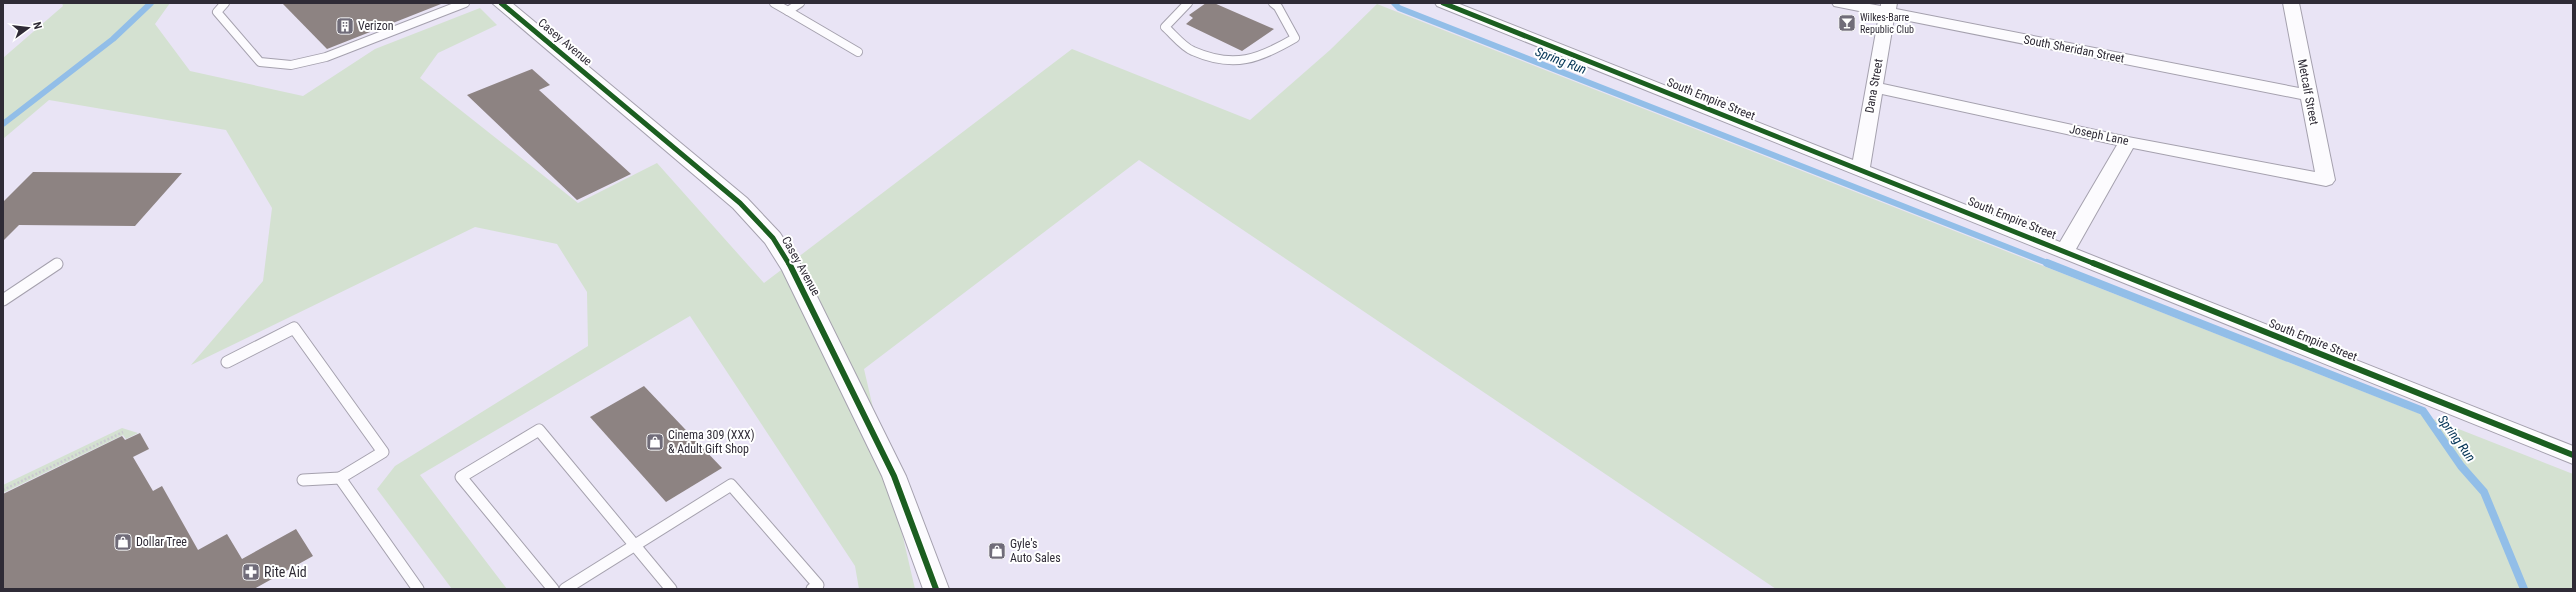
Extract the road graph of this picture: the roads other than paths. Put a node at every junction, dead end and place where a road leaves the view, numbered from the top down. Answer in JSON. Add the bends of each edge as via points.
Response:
{"nodes":[{"id":1,"x":225,"y":3,"type":"edge"},
{"id":2,"x":465,"y":3,"type":"edge"},
{"id":3,"x":501,"y":3,"type":"edge"},
{"id":4,"x":774,"y":3,"type":"edge"},
{"id":5,"x":800,"y":3,"type":"edge"},
{"id":6,"x":1188,"y":3,"type":"edge"},
{"id":7,"x":1273,"y":3,"type":"edge"},
{"id":8,"x":1443,"y":3,"type":"edge"},
{"id":9,"x":1840,"y":3,"type":"edge"},
{"id":10,"x":2291,"y":3,"type":"edge"},
{"id":11,"x":1888,"y":8,"type":"edge"},
{"id":12,"x":788,"y":11,"type":"junction"},
{"id":13,"x":858,"y":52,"type":"dead end"},
{"id":14,"x":1873,"y":87,"type":"junction"},
{"id":15,"x":2307,"y":95,"type":"junction"},
{"id":16,"x":2128,"y":142,"type":"junction"},
{"id":17,"x":1860,"y":170,"type":"junction"},
{"id":18,"x":2326,"y":180,"type":"joint"},
{"id":19,"x":2065,"y":251,"type":"junction"},
{"id":20,"x":57,"y":264,"type":"dead end"},
{"id":21,"x":3,"y":300,"type":"edge"},
{"id":22,"x":227,"y":362,"type":"dead end"},
{"id":23,"x":2573,"y":455,"type":"edge"},
{"id":24,"x":340,"y":478,"type":"junction"},
{"id":25,"x":304,"y":480,"type":"dead end"},
{"id":26,"x":634,"y":546,"type":"junction"},
{"id":27,"x":418,"y":589,"type":"edge"},
{"id":28,"x":553,"y":589,"type":"edge"},
{"id":29,"x":565,"y":589,"type":"edge"},
{"id":30,"x":671,"y":589,"type":"edge"},
{"id":31,"x":812,"y":589,"type":"edge"},
{"id":32,"x":936,"y":589,"type":"edge"}],
"edges":[{"from":1,"to":2,"type":"lane","via":[[217,12],[260,62],[291,65],[326,57]]},
{"from":3,"to":32,"type":"street","name":"Casey Avenue","via":[[740,203],[773,238],[793,270],[894,476]]},
{"from":4,"to":12,"type":"lane"},
{"from":5,"to":12,"type":"lane"},
{"from":6,"to":7,"type":"lane","via":[[1165,27],[1192,51],[1236,62],[1269,53],[1295,38],[1278,7]]},
{"from":8,"to":17,"type":"street","name":"South Empire Street"},
{"from":9,"to":11,"type":"street","name":"South Sheridan Street"},
{"from":10,"to":15,"type":"street","name":"Metcalf Street"},
{"from":11,"to":14,"type":"street","name":"Dana Street"},
{"from":11,"to":15,"type":"street","name":"South Sheridan Street"},
{"from":12,"to":13,"type":"lane"},
{"from":14,"to":16,"type":"street","name":"Joseph Lane"},
{"from":14,"to":17,"type":"street","name":"Dana Street"},
{"from":15,"to":18,"type":"street","name":"Metcalf Street"},
{"from":16,"to":18,"type":"street","name":"Joseph Lane"},
{"from":16,"to":19,"type":"street"},
{"from":17,"to":19,"type":"street","name":"South Empire Street"},
{"from":19,"to":23,"type":"street","name":"South Empire Street"},
{"from":20,"to":21,"type":"lane"},
{"from":22,"to":24,"type":"lane","via":[[294,328],[383,452]]},
{"from":24,"to":25,"type":"lane"},
{"from":24,"to":27,"type":"lane"},
{"from":26,"to":28,"type":"lane","via":[[539,430],[460,477]]},
{"from":26,"to":29,"type":"lane"},
{"from":26,"to":30,"type":"lane"},
{"from":26,"to":31,"type":"lane","via":[[731,485],[818,585]]}]}
